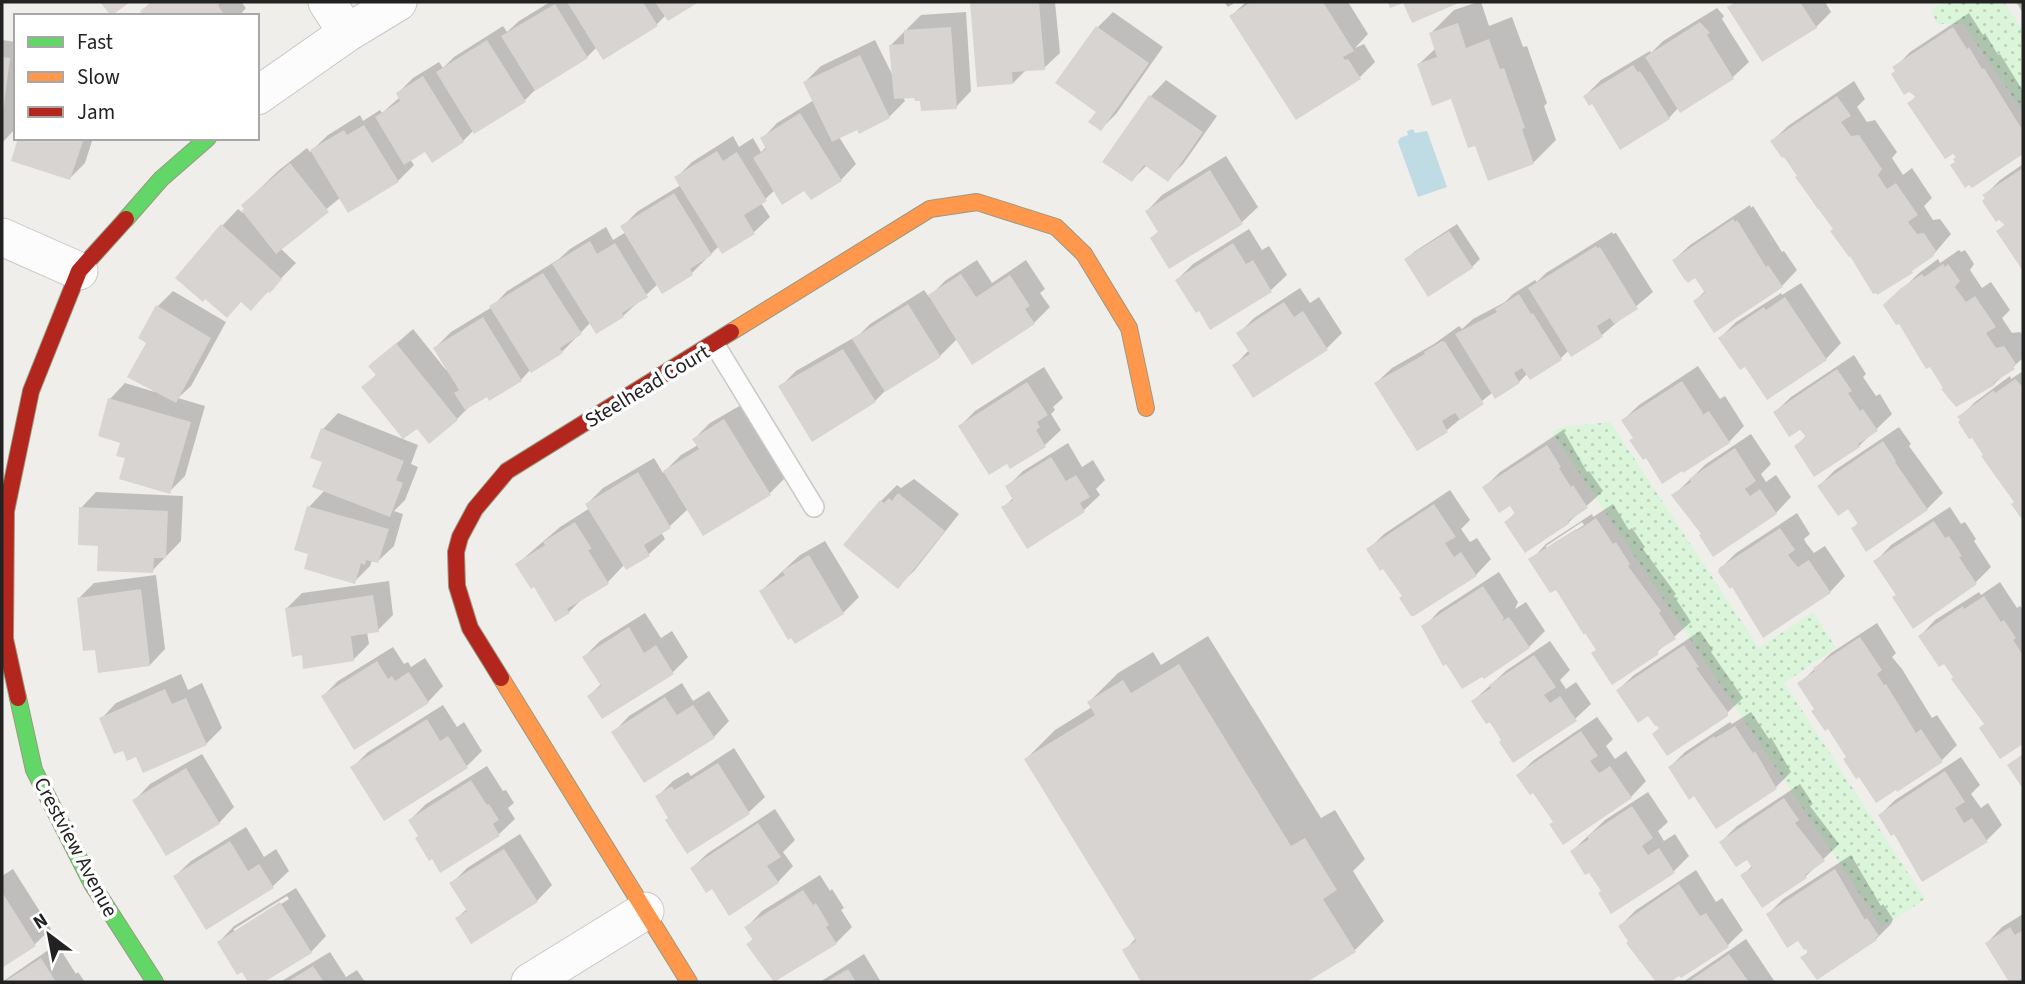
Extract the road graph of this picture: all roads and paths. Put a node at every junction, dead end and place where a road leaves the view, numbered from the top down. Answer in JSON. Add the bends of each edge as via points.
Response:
{"nodes":[{"id":1,"x":327,"y":2,"type":"edge"},
{"id":2,"x":398,"y":2,"type":"edge"},
{"id":3,"x":347,"y":33,"type":"junction"},
{"id":4,"x":259,"y":95,"type":"edge"},
{"id":5,"x":206,"y":140,"type":"edge"},
{"id":6,"x":2,"y":237,"type":"edge"},
{"id":7,"x":79,"y":271,"type":"junction"},
{"id":8,"x":715,"y":345,"type":"junction"},
{"id":9,"x":1146,"y":408,"type":"dead end"},
{"id":10,"x":814,"y":507,"type":"dead end"},
{"id":11,"x":645,"y":911,"type":"junction"},
{"id":12,"x":155,"y":982,"type":"edge"},
{"id":13,"x":530,"y":982,"type":"edge"},
{"id":14,"x":689,"y":982,"type":"edge"}],
"edges":[{"from":1,"to":3,"type":"street"},
{"from":2,"to":3,"type":"street"},
{"from":3,"to":4,"type":"street"},
{"from":5,"to":7,"type":"street","name":"Crestview Avenue","via":[[161,179]]},
{"from":6,"to":7,"type":"street"},
{"from":7,"to":12,"type":"street","name":"Crestview Avenue","via":[[31,391],[6,512],[5,639],[34,770],[92,884]]},
{"from":8,"to":9,"type":"street","name":"Steelhead Court","via":[[930,209],[977,202],[1056,227],[1084,254],[1129,328]]},
{"from":8,"to":10,"type":"lane"},
{"from":8,"to":11,"type":"street","name":"Steelhead Court","via":[[507,471],[476,504],[457,544],[457,585],[470,628]]},
{"from":11,"to":13,"type":"street"},
{"from":11,"to":14,"type":"street","name":"Steelhead Court"}]}
